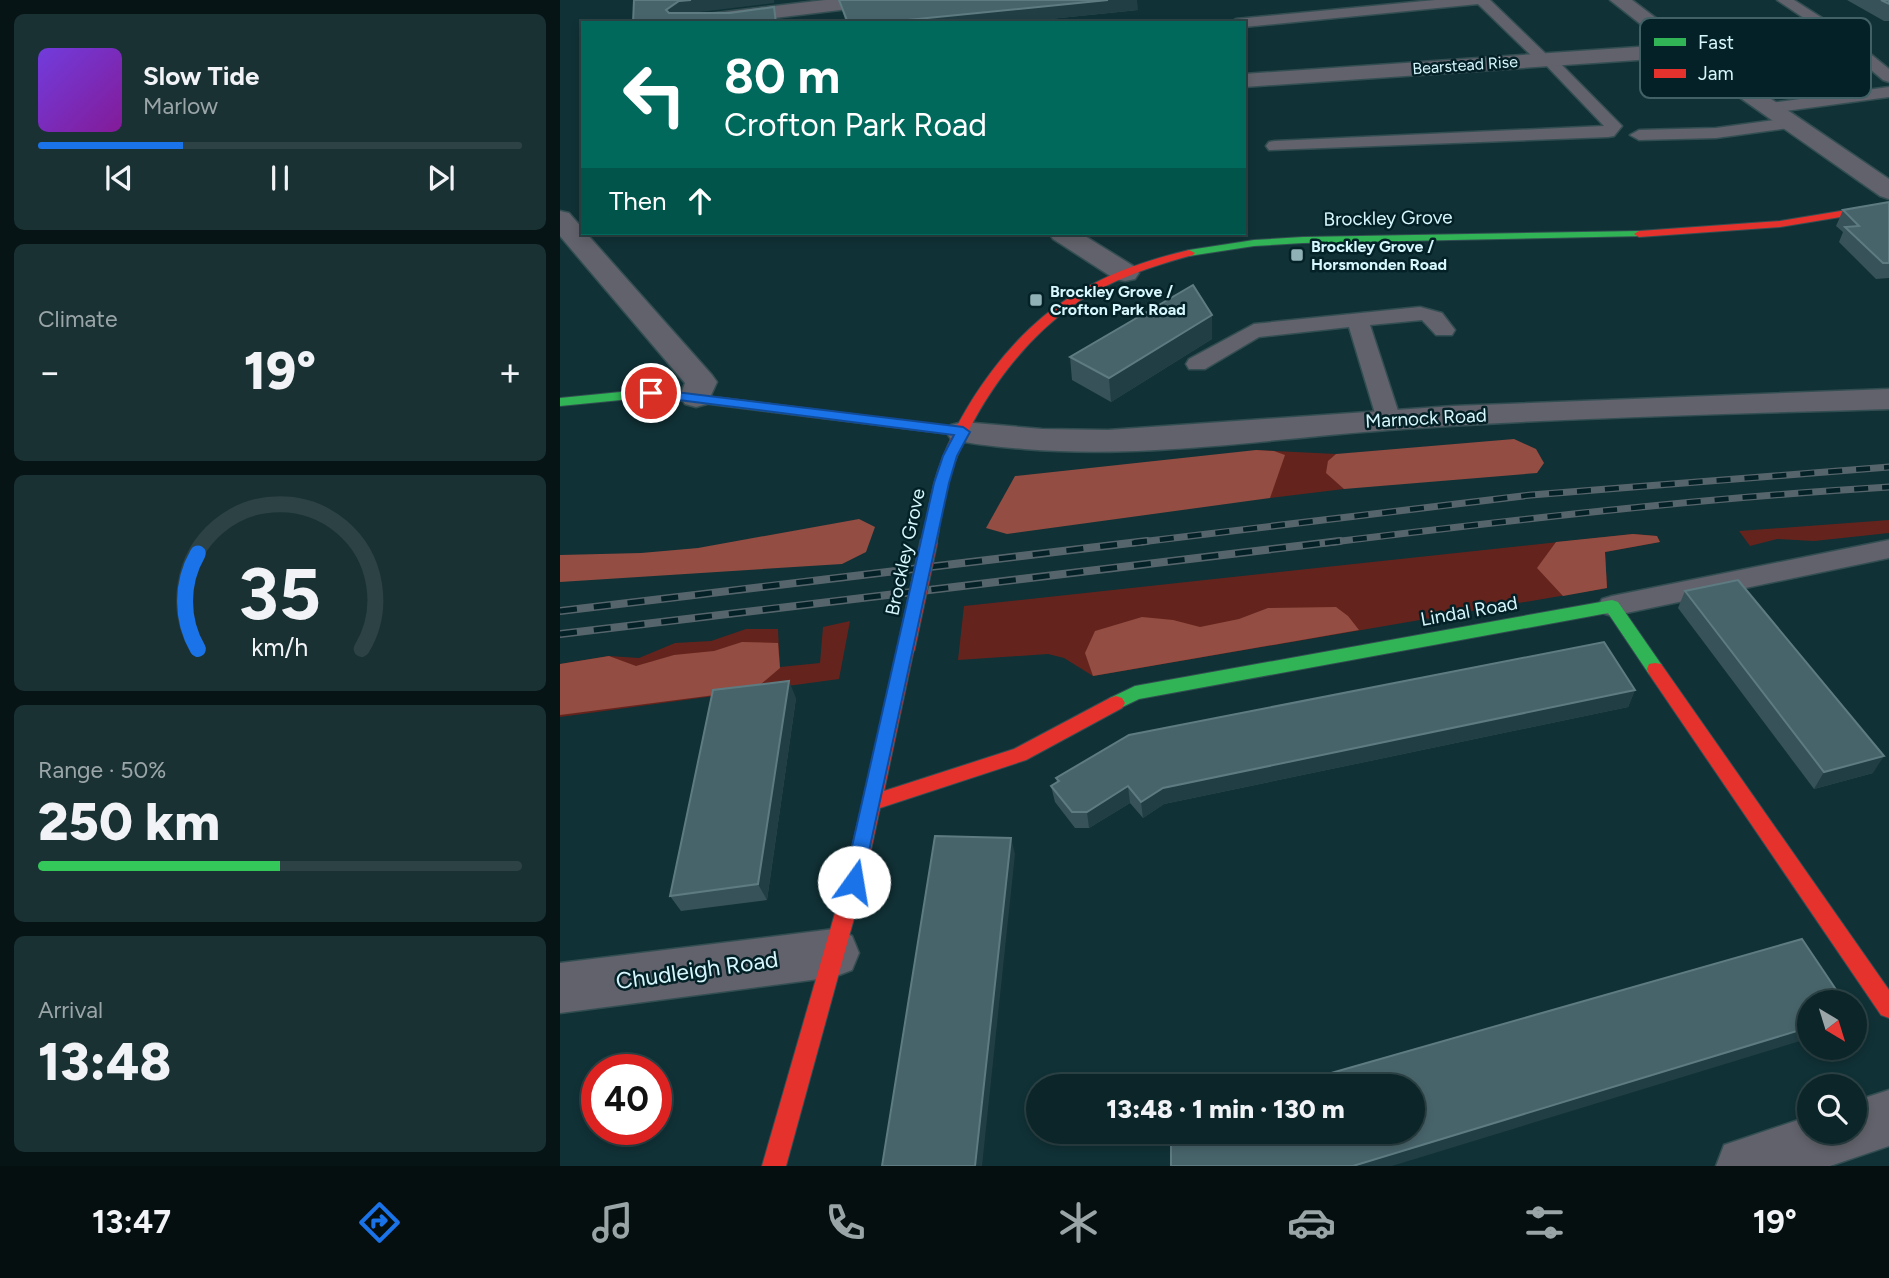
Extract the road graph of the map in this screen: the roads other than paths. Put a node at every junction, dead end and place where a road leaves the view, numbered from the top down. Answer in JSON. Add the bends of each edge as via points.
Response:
{"nodes":[{"id":1,"x":873,"y":0,"type":"edge"},
{"id":2,"x":1480,"y":0,"type":"edge"},
{"id":3,"x":1620,"y":0,"type":"edge"},
{"id":4,"x":1784,"y":0,"type":"edge"},
{"id":5,"x":812,"y":10,"type":"edge"},
{"id":6,"x":1644,"y":18,"type":"edge"},
{"id":7,"x":1812,"y":18,"type":"edge"},
{"id":8,"x":703,"y":21,"type":"edge"},
{"id":9,"x":1246,"y":22,"type":"edge"},
{"id":10,"x":1640,"y":53,"type":"edge"},
{"id":11,"x":1546,"y":59,"type":"junction"},
{"id":12,"x":1871,"y":62,"type":"edge"},
{"id":13,"x":1889,"y":77,"type":"edge"},
{"id":14,"x":1246,"y":81,"type":"edge"},
{"id":15,"x":1889,"y":92,"type":"edge"},
{"id":16,"x":1871,"y":94,"type":"edge"},
{"id":17,"x":1756,"y":98,"type":"edge"},
{"id":18,"x":1844,"y":98,"type":"edge"},
{"id":19,"x":1770,"y":108,"type":"junction"},
{"id":20,"x":1790,"y":123,"type":"junction"},
{"id":21,"x":1639,"y":135,"type":"dead end"},
{"id":22,"x":1275,"y":146,"type":"dead end"},
{"id":23,"x":1889,"y":191,"type":"edge"},
{"id":24,"x":1889,"y":206,"type":"edge"},
{"id":25,"x":560,"y":219,"type":"edge"},
{"id":26,"x":1065,"y":235,"type":"edge"},
{"id":27,"x":1125,"y":273,"type":"junction"},
{"id":28,"x":1357,"y":318,"type":"junction"},
{"id":29,"x":1444,"y":330,"type":"dead end"},
{"id":30,"x":1198,"y":364,"type":"dead end"},
{"id":31,"x":696,"y":397,"type":"junction"},
{"id":32,"x":1889,"y":399,"type":"edge"},
{"id":33,"x":560,"y":402,"type":"edge"},
{"id":34,"x":1389,"y":420,"type":"junction"},
{"id":35,"x":963,"y":432,"type":"junction"},
{"id":36,"x":1889,"y":549,"type":"edge"},
{"id":37,"x":1612,"y":606,"type":"junction"},
{"id":38,"x":873,"y":802,"type":"junction"},
{"id":39,"x":834,"y":953,"type":"junction"},
{"id":40,"x":560,"y":988,"type":"edge"},
{"id":41,"x":1889,"y":1007,"type":"edge"},
{"id":42,"x":1889,"y":1118,"type":"edge"},
{"id":43,"x":1867,"y":1125,"type":"edge"},
{"id":44,"x":1810,"y":1144,"type":"edge"},
{"id":45,"x":774,"y":1166,"type":"edge"},
{"id":46,"x":1745,"y":1166,"type":"edge"}],
"edges":[{"from":1,"to":5,"type":"street"},
{"from":2,"to":9,"type":"lane"},
{"from":2,"to":11,"type":"lane"},
{"from":3,"to":6,"type":"street"},
{"from":4,"to":7,"type":"lane"},
{"from":5,"to":8,"type":"street"},
{"from":10,"to":11,"type":"street","name":"Bearstead Rise"},
{"from":11,"to":14,"type":"street","name":"Bearstead Rise"},
{"from":11,"to":22,"type":"lane","via":[[1614,126],[1608,132]]},
{"from":12,"to":13,"type":"lane"},
{"from":15,"to":16,"type":"lane"},
{"from":17,"to":19,"type":"street"},
{"from":18,"to":19,"type":"lane"},
{"from":19,"to":20,"type":"street"},
{"from":20,"to":21,"type":"lane","via":[[1716,133]]},
{"from":20,"to":23,"type":"street"},
{"from":24,"to":27,"type":"street","name":"Brockley Grove","via":[[1782,225],[1702,230],[1228,245],[1169,257]]},
{"from":25,"to":31,"type":"street","via":[[701,382]]},
{"from":26,"to":27,"type":"street"},
{"from":27,"to":35,"type":"street","name":"Brockley Grove","via":[[1070,301],[1030,338]]},
{"from":28,"to":29,"type":"lane","via":[[1430,314]]},
{"from":28,"to":30,"type":"lane","via":[[1254,331]]},
{"from":28,"to":34,"type":"lane"},
{"from":31,"to":33,"type":"street","via":[[651,393]]},
{"from":31,"to":35,"type":"street"},
{"from":32,"to":34,"type":"street","name":"Marnock Road","via":[[1726,402]]},
{"from":34,"to":35,"type":"street","name":"Marnock Road","via":[[1125,440],[1039,440]]},
{"from":35,"to":38,"type":"street","name":"Brockley Grove","bridge":true,"via":[[950,456],[932,527]]},
{"from":36,"to":37,"type":"lane"},
{"from":37,"to":38,"type":"street","name":"Lindal Road","via":[[1135,693],[1020,755]]},
{"from":37,"to":41,"type":"street"},
{"from":38,"to":39,"type":"street","name":"Brockley Grove"},
{"from":39,"to":40,"type":"street","name":"Chudleigh Road"},
{"from":39,"to":45,"type":"street","name":"Brockley Grove"},
{"from":42,"to":43,"type":"street"},
{"from":44,"to":46,"type":"street"}]}
